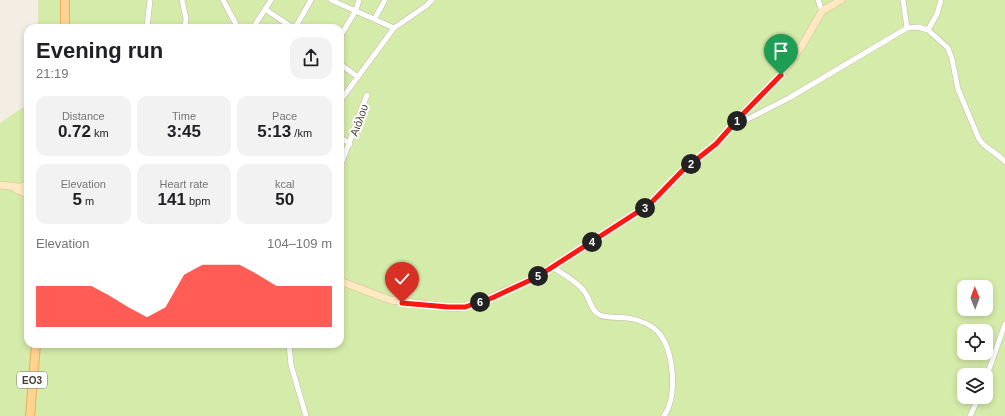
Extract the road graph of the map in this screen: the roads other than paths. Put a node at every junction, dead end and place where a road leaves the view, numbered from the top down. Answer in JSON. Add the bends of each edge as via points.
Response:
{"nodes":[{"id":1,"x":65,"y":0,"type":"edge"},
{"id":2,"x":150,"y":0,"type":"edge"},
{"id":3,"x":182,"y":0,"type":"edge"},
{"id":4,"x":222,"y":0,"type":"edge"},
{"id":5,"x":271,"y":0,"type":"edge"},
{"id":6,"x":311,"y":0,"type":"edge"},
{"id":7,"x":331,"y":0,"type":"edge"},
{"id":8,"x":359,"y":0,"type":"edge"},
{"id":9,"x":385,"y":0,"type":"edge"},
{"id":10,"x":432,"y":0,"type":"edge"},
{"id":11,"x":818,"y":0,"type":"edge"},
{"id":12,"x":841,"y":0,"type":"edge"},
{"id":13,"x":903,"y":0,"type":"edge"},
{"id":14,"x":941,"y":0,"type":"edge"},
{"id":15,"x":265,"y":9,"type":"junction"},
{"id":16,"x":356,"y":10,"type":"junction"},
{"id":17,"x":822,"y":11,"type":"junction"},
{"id":18,"x":375,"y":18,"type":"junction"},
{"id":19,"x":65,"y":24,"type":"edge"},
{"id":20,"x":147,"y":24,"type":"edge"},
{"id":21,"x":185,"y":24,"type":"edge"},
{"id":22,"x":236,"y":24,"type":"edge"},
{"id":23,"x":256,"y":24,"type":"edge"},
{"id":24,"x":288,"y":24,"type":"edge"},
{"id":25,"x":296,"y":24,"type":"edge"},
{"id":26,"x":394,"y":28,"type":"junction"},
{"id":27,"x":907,"y":28,"type":"junction"},
{"id":28,"x":344,"y":30,"type":"edge"},
{"id":29,"x":928,"y":30,"type":"junction"},
{"id":30,"x":344,"y":67,"type":"edge"},
{"id":31,"x":358,"y":77,"type":"junction"},
{"id":32,"x":368,"y":95,"type":"dead end"},
{"id":33,"x":344,"y":96,"type":"edge"},
{"id":34,"x":732,"y":127,"type":"junction"},
{"id":35,"x":344,"y":140,"type":"edge"},
{"id":36,"x":350,"y":144,"type":"junction"},
{"id":37,"x":344,"y":157,"type":"edge"},
{"id":38,"x":1005,"y":162,"type":"edge"},
{"id":39,"x":0,"y":185,"type":"edge"},
{"id":40,"x":24,"y":186,"type":"edge"},
{"id":41,"x":10,"y":187,"type":"junction"},
{"id":42,"x":24,"y":193,"type":"edge"},
{"id":43,"x":553,"y":267,"type":"junction"},
{"id":44,"x":344,"y":283,"type":"edge"},
{"id":45,"x":1005,"y":324,"type":"edge"},
{"id":46,"x":36,"y":348,"type":"edge"},
{"id":47,"x":40,"y":348,"type":"edge"},
{"id":48,"x":289,"y":348,"type":"edge"},
{"id":49,"x":990,"y":368,"type":"edge"},
{"id":50,"x":976,"y":404,"type":"edge"},
{"id":51,"x":30,"y":416,"type":"edge"},
{"id":52,"x":34,"y":416,"type":"edge"},
{"id":53,"x":306,"y":416,"type":"edge"},
{"id":54,"x":664,"y":416,"type":"edge"},
{"id":55,"x":970,"y":416,"type":"edge"}],
"edges":[{"from":1,"to":19,"type":"main road"},
{"from":2,"to":20,"type":"street"},
{"from":3,"to":21,"type":"street"},
{"from":4,"to":22,"type":"street"},
{"from":5,"to":15,"type":"street"},
{"from":6,"to":25,"type":"street"},
{"from":7,"to":16,"type":"street"},
{"from":8,"to":16,"type":"street"},
{"from":9,"to":18,"type":"street"},
{"from":10,"to":26,"type":"street"},
{"from":11,"to":17,"type":"street"},
{"from":12,"to":17,"type":"main road"},
{"from":13,"to":27,"type":"street"},
{"from":14,"to":29,"type":"street"},
{"from":15,"to":23,"type":"street"},
{"from":15,"to":24,"type":"street"},
{"from":16,"to":18,"type":"street"},
{"from":16,"to":28,"type":"street"},
{"from":17,"to":34,"type":"main road","via":[[781,75]]},
{"from":18,"to":26,"type":"street"},
{"from":26,"to":31,"type":"street"},
{"from":27,"to":29,"type":"street","via":[[918,27]]},
{"from":27,"to":34,"type":"street","via":[[789,98]]},
{"from":29,"to":38,"type":"street","via":[[950,53],[958,89],[979,140],[997,152]]},
{"from":30,"to":31,"type":"street"},
{"from":31,"to":33,"type":"street"},
{"from":32,"to":36,"type":"street","name":"Αιόλου"},
{"from":34,"to":43,"type":"main road","via":[[716,144],[682,171],[650,204]]},
{"from":35,"to":36,"type":"street"},
{"from":36,"to":37,"type":"street","name":"Αιόλου"},
{"from":39,"to":41,"type":"main road"},
{"from":40,"to":41,"type":"main road"},
{"from":41,"to":42,"type":"main road"},
{"from":43,"to":44,"type":"main road","via":[[506,292],[474,305],[460,307],[402,303]]},
{"from":43,"to":54,"type":"street","via":[[580,285],[597,314],[605,317],[624,316],[657,331],[666,346],[672,370],[672,394]]},
{"from":45,"to":49,"type":"street"},
{"from":46,"to":51,"type":"main road","number":"ΕΟ3"},
{"from":47,"to":52,"type":"main road","number":"ΕΟ3"},
{"from":48,"to":53,"type":"street","via":[[291,365]]},
{"from":50,"to":55,"type":"street"}]}
